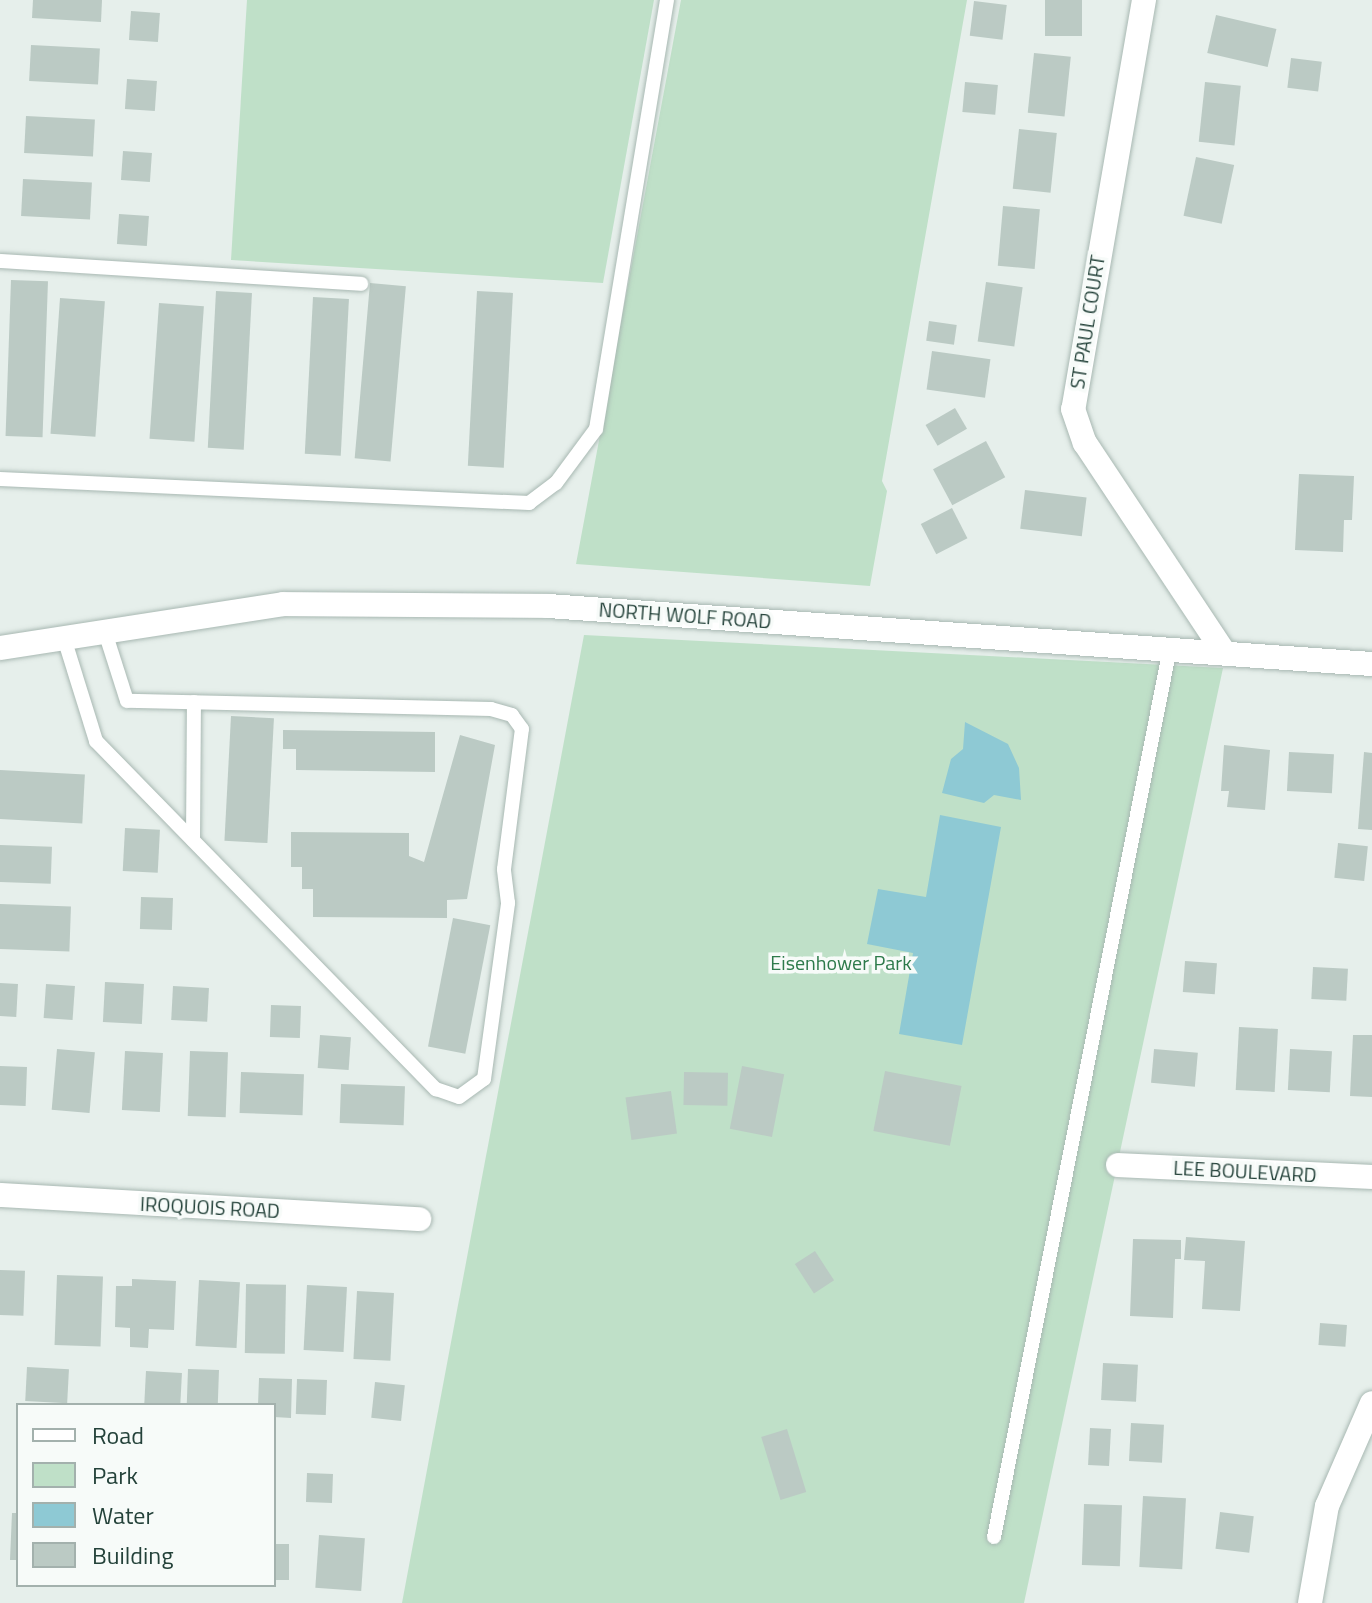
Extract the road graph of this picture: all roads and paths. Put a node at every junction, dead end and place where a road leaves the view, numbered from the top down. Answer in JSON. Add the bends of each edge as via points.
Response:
{"nodes":[{"id":1,"x":667,"y":0,"type":"edge"},
{"id":2,"x":1144,"y":0,"type":"edge"},
{"id":3,"x":0,"y":261,"type":"edge"},
{"id":4,"x":361,"y":284,"type":"dead end"},
{"id":5,"x":0,"y":479,"type":"edge"},
{"id":6,"x":105,"y":632,"type":"junction"},
{"id":7,"x":64,"y":638,"type":"junction"},
{"id":8,"x":0,"y":648,"type":"edge"},
{"id":9,"x":1170,"y":648,"type":"junction"},
{"id":10,"x":1224,"y":652,"type":"junction"},
{"id":11,"x":1372,"y":664,"type":"edge"},
{"id":12,"x":194,"y":702,"type":"junction"},
{"id":13,"x":193,"y":840,"type":"junction"},
{"id":14,"x":1118,"y":1165,"type":"dead end"},
{"id":15,"x":1372,"y":1177,"type":"edge"},
{"id":16,"x":0,"y":1195,"type":"edge"},
{"id":17,"x":419,"y":1219,"type":"dead end"},
{"id":18,"x":1372,"y":1403,"type":"edge"},
{"id":19,"x":994,"y":1537,"type":"dead end"},
{"id":20,"x":1310,"y":1603,"type":"edge"}],
"edges":[{"from":1,"to":5,"type":"lane","via":[[596,429],[556,483],[529,503]]},
{"from":2,"to":10,"type":"street","name":"ST PAUL COURT","via":[[1073,409],[1085,443]]},
{"from":3,"to":4,"type":"lane"},
{"from":6,"to":7,"type":"street","name":"NORTH WOLF ROAD"},
{"from":6,"to":9,"type":"street","name":"NORTH WOLF ROAD","via":[[283,604],[548,606]]},
{"from":6,"to":12,"type":"lane","via":[[127,701]]},
{"from":7,"to":8,"type":"street","name":"NORTH WOLF ROAD"},
{"from":7,"to":13,"type":"lane","via":[[96,741]]},
{"from":9,"to":10,"type":"street","name":"NORTH WOLF ROAD"},
{"from":9,"to":19,"type":"lane"},
{"from":10,"to":11,"type":"street","name":"NORTH WOLF ROAD"},
{"from":12,"to":13,"type":"lane"},
{"from":12,"to":13,"type":"lane","via":[[491,709],[512,715],[522,729],[504,869],[508,903],[484,1079],[459,1097],[436,1089]]},
{"from":14,"to":15,"type":"street","name":"LEE BOULEVARD"},
{"from":16,"to":17,"type":"street","name":"IROQUOIS ROAD"},
{"from":18,"to":20,"type":"street","via":[[1327,1506]]}]}
